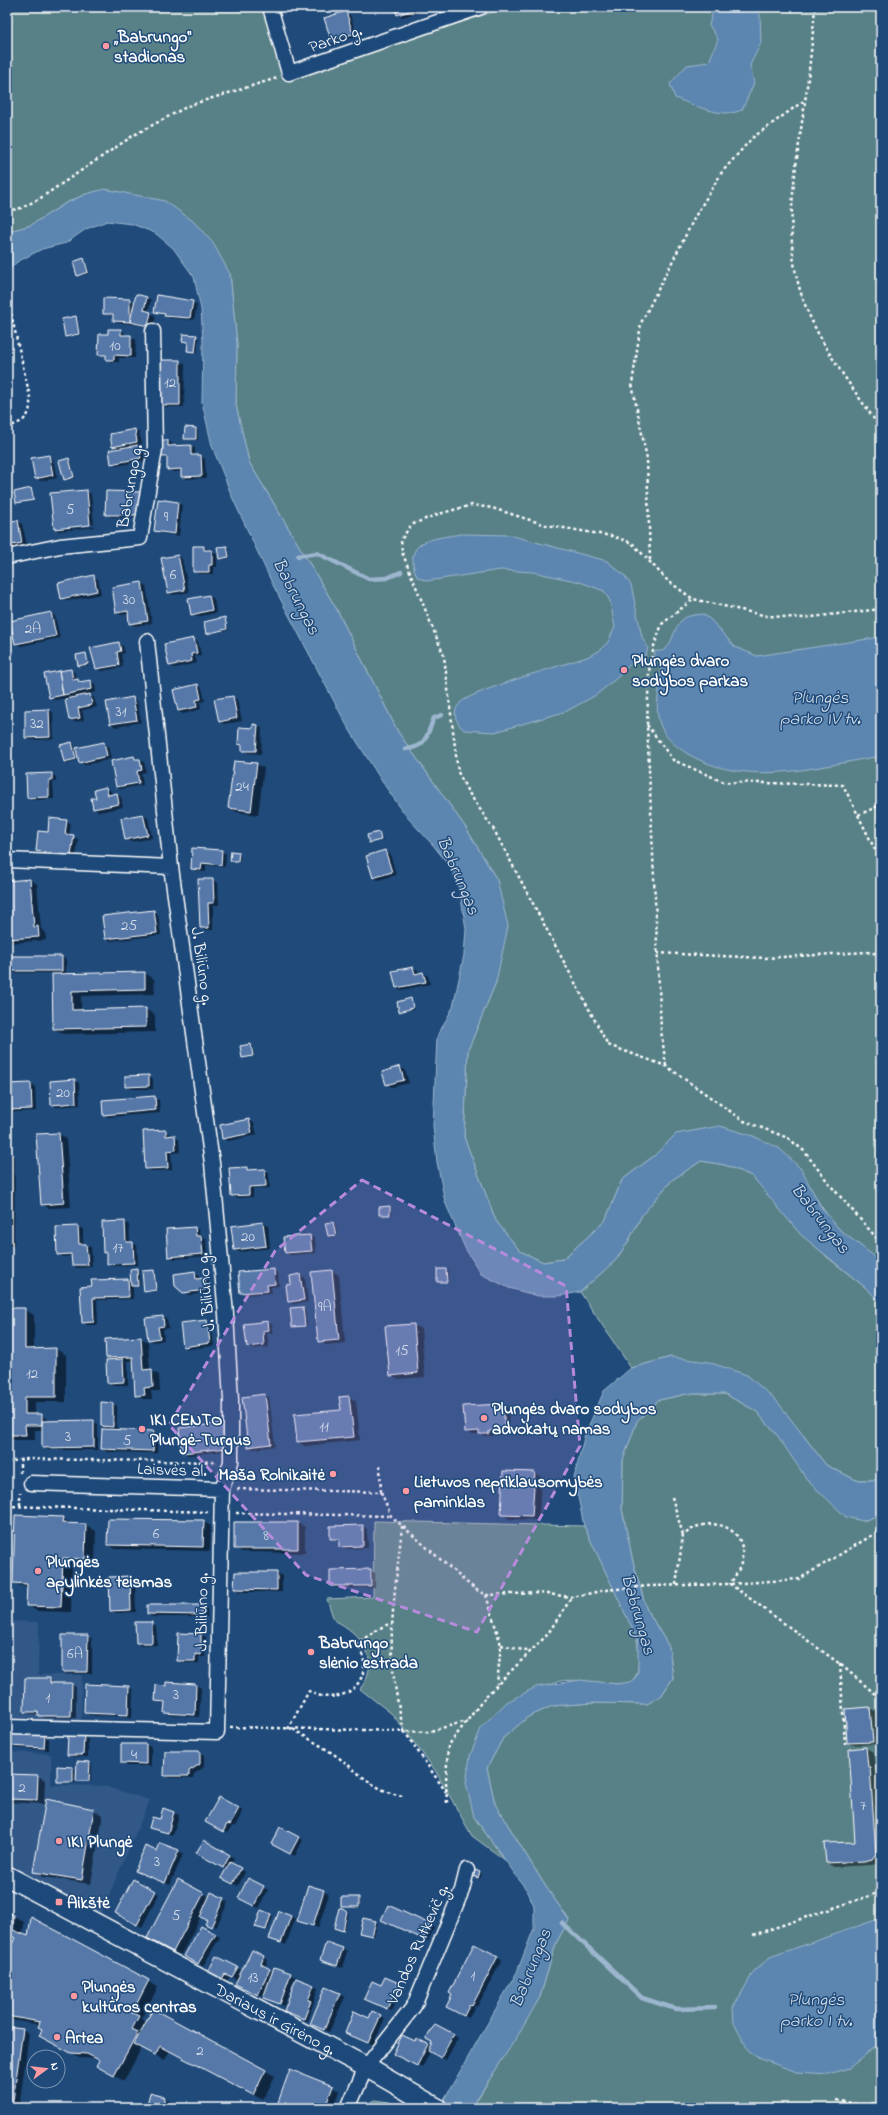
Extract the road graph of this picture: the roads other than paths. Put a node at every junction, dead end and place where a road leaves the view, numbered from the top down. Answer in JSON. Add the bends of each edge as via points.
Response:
{"nodes":[{"id":1,"x":270,"y":7,"type":"edge"},
{"id":2,"x":481,"y":7,"type":"edge"},
{"id":3,"x":153,"y":331,"type":"dead end"},
{"id":4,"x":7,"y":557,"type":"edge"},
{"id":5,"x":147,"y":641,"type":"dead end"},
{"id":6,"x":7,"y":860,"type":"edge"},
{"id":7,"x":171,"y":867,"type":"junction"},
{"id":8,"x":31,"y":1483,"type":"dead end"},
{"id":9,"x":222,"y":1489,"type":"junction"},
{"id":10,"x":7,"y":1727,"type":"edge"},
{"id":11,"x":467,"y":1870,"type":"dead end"},
{"id":12,"x":7,"y":1876,"type":"edge"},
{"id":13,"x":366,"y":2067,"type":"junction"},
{"id":14,"x":429,"y":2104,"type":"edge"},
{"id":15,"x":348,"y":2108,"type":"edge"}],
"edges":[{"from":1,"to":2,"type":"street","name":"Parko g.","via":[[289,73]]},
{"from":3,"to":4,"type":"street","name":"Babrungo g.","via":[[155,449],[140,538],[60,546]]},
{"from":5,"to":7,"type":"street","name":"J. Biliūno g."},
{"from":6,"to":7,"type":"street"},
{"from":7,"to":9,"type":"street","name":"J. Biliūno g.","via":[[212,1163],[226,1314],[231,1400],[231,1462]]},
{"from":8,"to":9,"type":"street","name":"Laisvės al."},
{"from":9,"to":10,"type":"street","name":"J. Biliūno g.","via":[[217,1732]]},
{"from":11,"to":13,"type":"street","name":"Vandos Rutkevič g.","via":[[462,1890],[414,2006]]},
{"from":12,"to":13,"type":"main road","name":"Dariaus ir Girėno g."},
{"from":13,"to":14,"type":"main road","name":"Dariaus ir Girėno g."},
{"from":13,"to":15,"type":"street","name":"Vandos Rutkevič g."}]}
